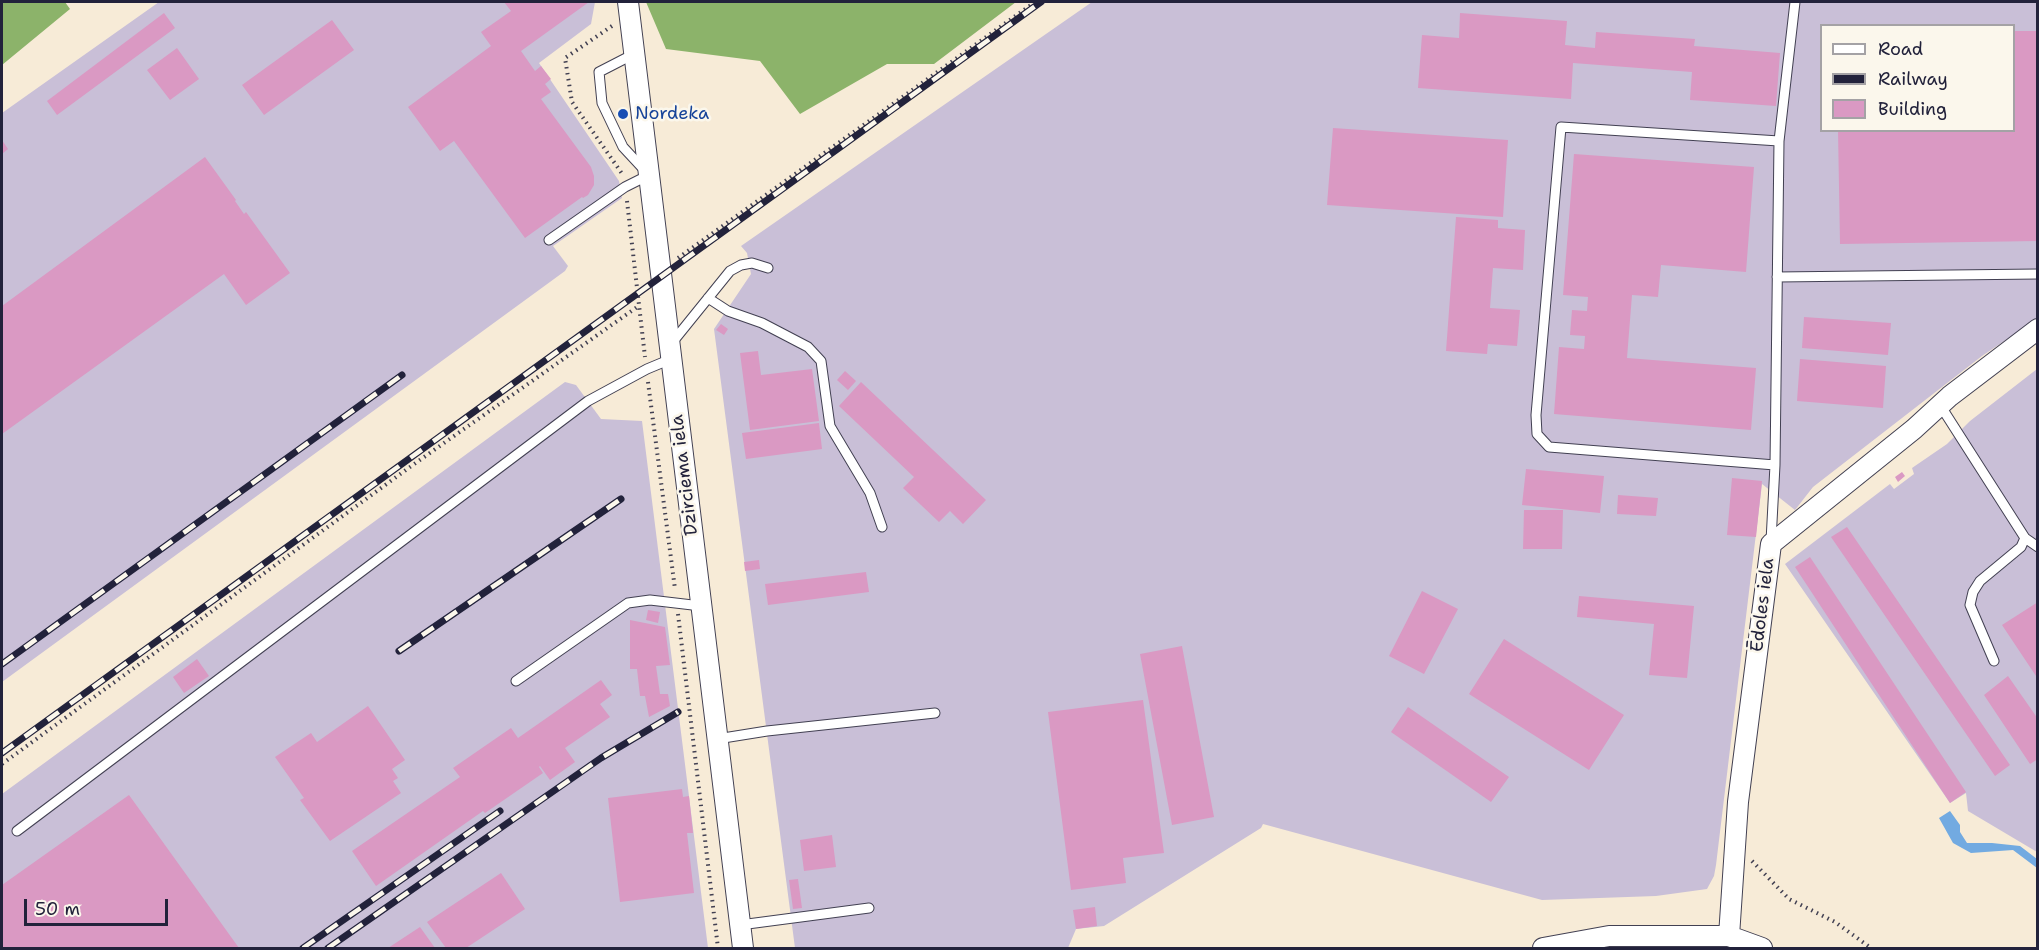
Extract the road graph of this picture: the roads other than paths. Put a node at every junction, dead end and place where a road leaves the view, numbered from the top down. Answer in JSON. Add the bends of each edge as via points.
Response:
{"nodes":[{"id":1,"x":1796,"y":2,"type":"edge"},
{"id":2,"x":629,"y":8,"type":"edge"},
{"id":3,"x":634,"y":53,"type":"junction"},
{"id":4,"x":1779,"y":141,"type":"junction"},
{"id":5,"x":649,"y":175,"type":"junction"},
{"id":6,"x":549,"y":240,"type":"dead end"},
{"id":7,"x":768,"y":268,"type":"dead end"},
{"id":8,"x":2037,"y":274,"type":"edge"},
{"id":9,"x":1777,"y":277,"type":"junction"},
{"id":10,"x":708,"y":298,"type":"junction"},
{"id":11,"x":2037,"y":329,"type":"edge"},
{"id":12,"x":670,"y":352,"type":"junction"},
{"id":13,"x":1940,"y":405,"type":"junction"},
{"id":14,"x":1775,"y":465,"type":"junction"},
{"id":15,"x":882,"y":527,"type":"dead end"},
{"id":16,"x":2025,"y":538,"type":"junction"},
{"id":17,"x":1771,"y":543,"type":"junction"},
{"id":18,"x":2037,"y":547,"type":"edge"},
{"id":19,"x":701,"y":606,"type":"junction"},
{"id":20,"x":1994,"y":661,"type":"dead end"},
{"id":21,"x":516,"y":681,"type":"dead end"},
{"id":22,"x":935,"y":713,"type":"dead end"},
{"id":23,"x":717,"y":739,"type":"junction"},
{"id":24,"x":17,"y":831,"type":"dead end"},
{"id":25,"x":869,"y":908,"type":"dead end"},
{"id":26,"x":740,"y":925,"type":"junction"},
{"id":27,"x":1729,"y":936,"type":"junction"},
{"id":28,"x":743,"y":948,"type":"edge"},
{"id":29,"x":1543,"y":948,"type":"edge"},
{"id":30,"x":1762,"y":948,"type":"edge"}],
"edges":[{"from":1,"to":4,"type":"lane"},
{"from":2,"to":3,"type":"street","name":"Dzirciema iela"},
{"from":3,"to":5,"type":"street","name":"Dzirciema iela"},
{"from":3,"to":5,"type":"lane","via":[[599,72],[602,103],[623,147]]},
{"from":4,"to":9,"type":"lane"},
{"from":4,"to":14,"type":"lane","via":[[1561,127],[1536,415],[1537,434],[1549,447]]},
{"from":5,"to":6,"type":"lane","via":[[625,187]]},
{"from":5,"to":12,"type":"street","name":"Dzirciema iela"},
{"from":7,"to":10,"type":"lane","via":[[752,263],[741,265],[730,271]]},
{"from":8,"to":9,"type":"lane"},
{"from":9,"to":14,"type":"lane"},
{"from":10,"to":12,"type":"lane"},
{"from":10,"to":15,"type":"lane","via":[[808,347],[821,361],[830,426],[870,493]]},
{"from":11,"to":13,"type":"street","name":"Ēdoles iela"},
{"from":12,"to":19,"type":"street","name":"Dzirciema iela"},
{"from":12,"to":24,"type":"lane","via":[[588,401]]},
{"from":13,"to":16,"type":"lane"},
{"from":13,"to":17,"type":"street","name":"Ēdoles iela"},
{"from":14,"to":17,"type":"lane"},
{"from":16,"to":18,"type":"lane"},
{"from":16,"to":20,"type":"lane","via":[[1973,592],[1970,605]]},
{"from":17,"to":27,"type":"street","name":"Ēdoles iela","via":[[1738,802]]},
{"from":19,"to":21,"type":"lane","via":[[650,600],[628,603]]},
{"from":19,"to":23,"type":"street","name":"Dzirciema iela"},
{"from":22,"to":23,"type":"lane"},
{"from":23,"to":26,"type":"street","name":"Dzirciema iela"},
{"from":25,"to":26,"type":"lane"},
{"from":26,"to":28,"type":"street","name":"Dzirciema iela"},
{"from":27,"to":29,"type":"street","via":[[1608,936]]},
{"from":27,"to":30,"type":"street"}]}
